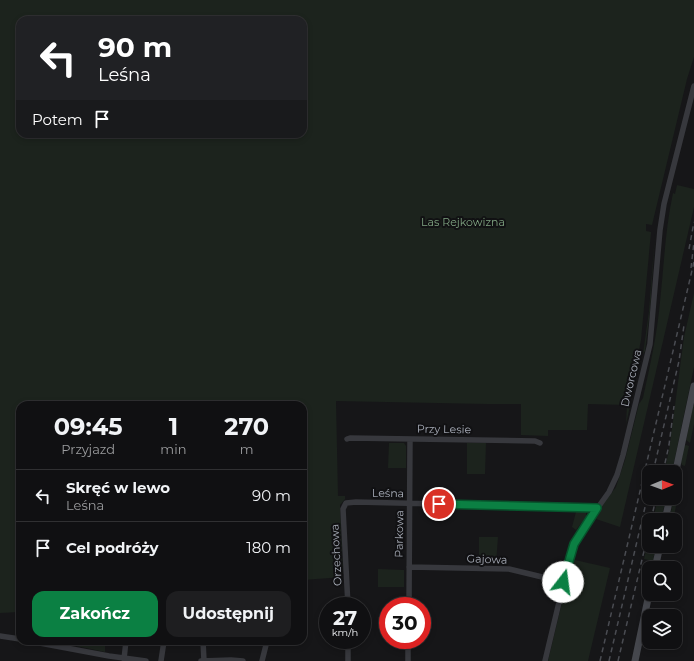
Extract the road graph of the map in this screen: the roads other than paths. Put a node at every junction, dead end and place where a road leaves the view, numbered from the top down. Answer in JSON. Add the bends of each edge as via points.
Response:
{"nodes":[{"id":1,"x":694,"y":86,"type":"edge"},
{"id":2,"x":694,"y":386,"type":"edge"},
{"id":3,"x":347,"y":439,"type":"dead end"},
{"id":4,"x":410,"y":439,"type":"junction"},
{"id":5,"x":540,"y":443,"type":"dead end"},
{"id":6,"x":677,"y":465,"type":"edge"},
{"id":7,"x":346,"y":503,"type":"joint"},
{"id":8,"x":410,"y":503,"type":"junction"},
{"id":9,"x":597,"y":508,"type":"junction"},
{"id":10,"x":409,"y":567,"type":"junction"},
{"id":11,"x":563,"y":582,"type":"junction"},
{"id":12,"x":348,"y":597,"type":"edge"},
{"id":13,"x":409,"y":597,"type":"edge"},
{"id":14,"x":648,"y":601,"type":"edge"},
{"id":15,"x":0,"y":636,"type":"edge"},
{"id":16,"x":16,"y":638,"type":"edge"},
{"id":17,"x":50,"y":645,"type":"edge"},
{"id":18,"x":126,"y":645,"type":"edge"},
{"id":19,"x":163,"y":645,"type":"edge"},
{"id":20,"x":203,"y":645,"type":"edge"},
{"id":21,"x":266,"y":645,"type":"edge"},
{"id":22,"x":348,"y":649,"type":"edge"},
{"id":23,"x":408,"y":649,"type":"edge"},
{"id":24,"x":124,"y":659,"type":"junction"},
{"id":25,"x":146,"y":661,"type":"edge"},
{"id":26,"x":161,"y":661,"type":"edge"},
{"id":27,"x":202,"y":661,"type":"edge"},
{"id":28,"x":243,"y":661,"type":"edge"},
{"id":29,"x":262,"y":661,"type":"edge"},
{"id":30,"x":348,"y":661,"type":"edge"},
{"id":31,"x":408,"y":661,"type":"edge"},
{"id":32,"x":545,"y":661,"type":"edge"},
{"id":33,"x":635,"y":661,"type":"edge"}],
"edges":[{"from":1,"to":9,"type":"street","name":"Dworcowa","via":[[664,204],[645,368],[620,466],[609,492]]},
{"from":2,"to":6,"type":"main road"},
{"from":3,"to":4,"type":"street","name":"Przy Lesie"},
{"from":4,"to":5,"type":"street","name":"Przy Lesie","via":[[535,440]]},
{"from":4,"to":8,"type":"street","name":"Parkowa"},
{"from":7,"to":8,"type":"street","name":"Leśna"},
{"from":7,"to":12,"type":"street","name":"Orzechowa","via":[[343,509]]},
{"from":8,"to":9,"type":"street","name":"Leśna"},
{"from":8,"to":10,"type":"street","name":"Parkowa"},
{"from":9,"to":11,"type":"street","name":"Dworcowa","via":[[574,544]]},
{"from":10,"to":11,"type":"street","name":"Gajowa","via":[[509,569]]},
{"from":10,"to":13,"type":"street","name":"Parkowa"},
{"from":11,"to":32,"type":"street","name":"Dworcowa"},
{"from":14,"to":33,"type":"main road"},
{"from":15,"to":16,"type":"street"},
{"from":17,"to":24,"type":"street"},
{"from":18,"to":24,"type":"street"},
{"from":19,"to":26,"type":"street"},
{"from":20,"to":27,"type":"street"},
{"from":21,"to":29,"type":"street"},
{"from":22,"to":30,"type":"street"},
{"from":23,"to":31,"type":"street"},
{"from":24,"to":25,"type":"street"},
{"from":27,"to":28,"type":"street"}]}
